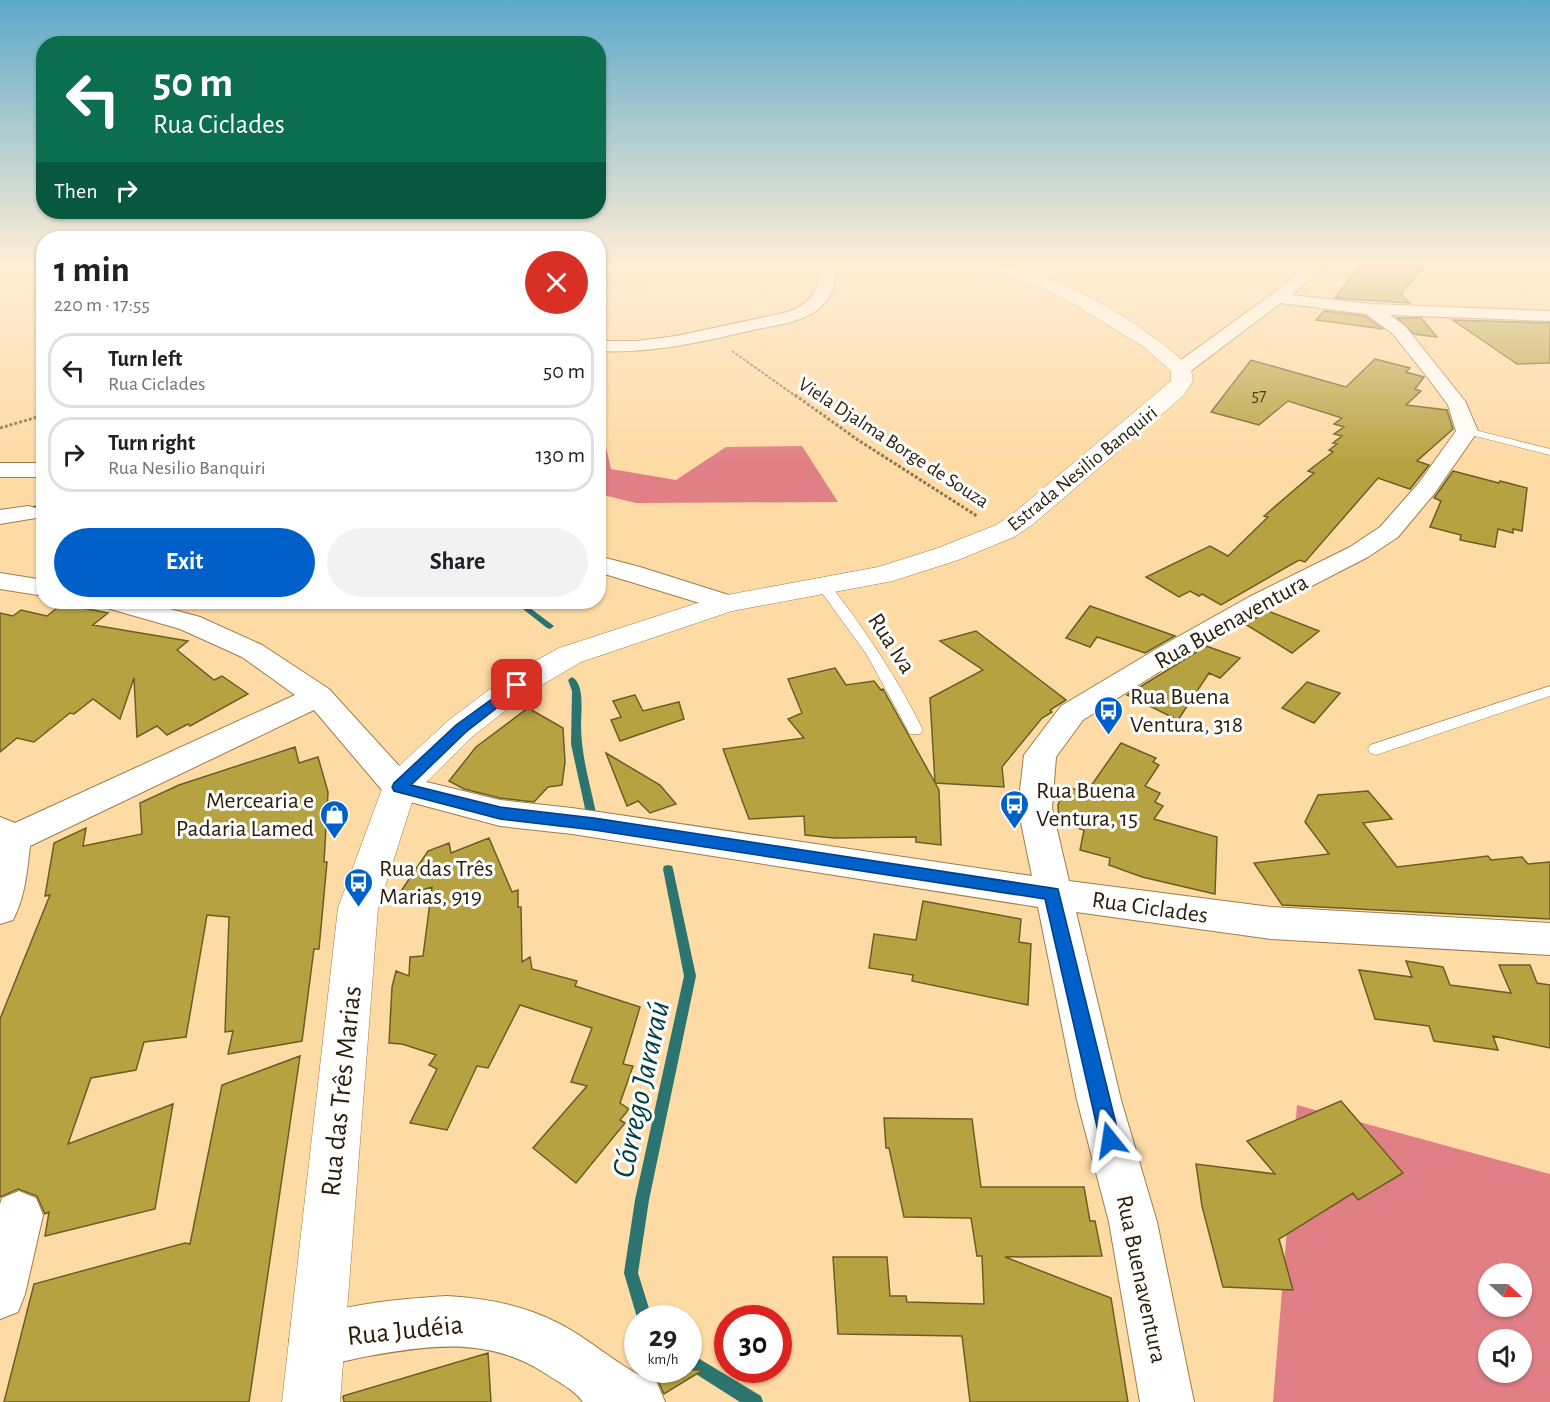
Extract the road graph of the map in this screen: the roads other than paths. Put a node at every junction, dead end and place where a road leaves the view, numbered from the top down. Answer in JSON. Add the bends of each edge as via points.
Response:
{"nodes":[{"id":1,"x":728,"y":330,"type":"edge"},
{"id":2,"x":1130,"y":330,"type":"edge"},
{"id":3,"x":1234,"y":330,"type":"edge"},
{"id":4,"x":1399,"y":330,"type":"edge"},
{"id":5,"x":606,"y":346,"type":"edge"},
{"id":6,"x":1181,"y":369,"type":"junction"},
{"id":7,"x":1467,"y":431,"type":"junction"},
{"id":8,"x":1550,"y":452,"type":"edge"},
{"id":9,"x":0,"y":470,"type":"edge"},
{"id":10,"x":36,"y":470,"type":"edge"},
{"id":11,"x":28,"y":513,"type":"dead end"},
{"id":12,"x":0,"y":518,"type":"edge"},
{"id":13,"x":606,"y":566,"type":"edge"},
{"id":14,"x":0,"y":581,"type":"edge"},
{"id":15,"x":824,"y":586,"type":"junction"},
{"id":16,"x":36,"y":587,"type":"edge"},
{"id":17,"x":726,"y":603,"type":"junction"},
{"id":18,"x":141,"y":609,"type":"edge"},
{"id":19,"x":1550,"y":691,"type":"edge"},
{"id":20,"x":318,"y":696,"type":"junction"},
{"id":21,"x":915,"y":730,"type":"dead end"},
{"id":22,"x":1376,"y":749,"type":"dead end"},
{"id":23,"x":399,"y":787,"type":"junction"},
{"id":24,"x":4,"y":838,"type":"edge"},
{"id":25,"x":1052,"y":894,"type":"junction"},
{"id":26,"x":0,"y":909,"type":"edge"},
{"id":27,"x":1550,"y":939,"type":"edge"},
{"id":28,"x":19,"y":1215,"type":"dead end"},
{"id":29,"x":0,"y":1294,"type":"edge"},
{"id":30,"x":315,"y":1340,"type":"junction"},
{"id":31,"x":618,"y":1396,"type":"edge"},
{"id":32,"x":311,"y":1402,"type":"edge"},
{"id":33,"x":1167,"y":1402,"type":"edge"}],
"edges":[{"from":1,"to":5,"type":"street","via":[[652,345]]},
{"from":2,"to":6,"type":"street"},
{"from":3,"to":6,"type":"street"},
{"from":4,"to":7,"type":"street","via":[[1458,405]]},
{"from":6,"to":15,"type":"street","name":"Estrada Nesilio Banquiri","via":[[1182,381],[1175,391],[1005,531],[884,575]]},
{"from":7,"to":8,"type":"lane"},
{"from":7,"to":25,"type":"street","name":"Rua Buenaventura","via":[[1426,489],[1389,532],[1359,552],[1168,654],[1072,713],[1040,755],[1035,808]]},
{"from":9,"to":10,"type":"street"},
{"from":11,"to":12,"type":"street"},
{"from":13,"to":17,"type":"street"},
{"from":14,"to":16,"type":"street"},
{"from":15,"to":17,"type":"street","name":"Estrada Nesilio Banquiri"},
{"from":15,"to":21,"type":"lane","name":"Rua Iva","via":[[897,692]]},
{"from":17,"to":23,"type":"street","name":"Estrada Nesilio Banquiri","via":[[570,655],[517,685],[461,728]]},
{"from":18,"to":20,"type":"street","via":[[190,623],[252,651]]},
{"from":19,"to":22,"type":"lane"},
{"from":20,"to":23,"type":"street"},
{"from":20,"to":24,"type":"street"},
{"from":23,"to":25,"type":"street","name":"Rua Ciclades","via":[[500,813],[583,822]]},
{"from":23,"to":30,"type":"street","name":"Rua das Três Marias","via":[[358,908]]},
{"from":24,"to":26,"type":"street","via":[[9,876]]},
{"from":25,"to":27,"type":"street","name":"Rua Ciclades","via":[[1271,923]]},
{"from":25,"to":33,"type":"street","name":"Rua Buenaventura","via":[[1099,1100],[1133,1222]]},
{"from":28,"to":29,"type":"street"},
{"from":30,"to":31,"type":"street","name":"Rua Judéia","via":[[443,1320],[477,1321],[518,1331],[559,1351]]},
{"from":30,"to":32,"type":"street","name":"Rua das Três Marias"}]}
